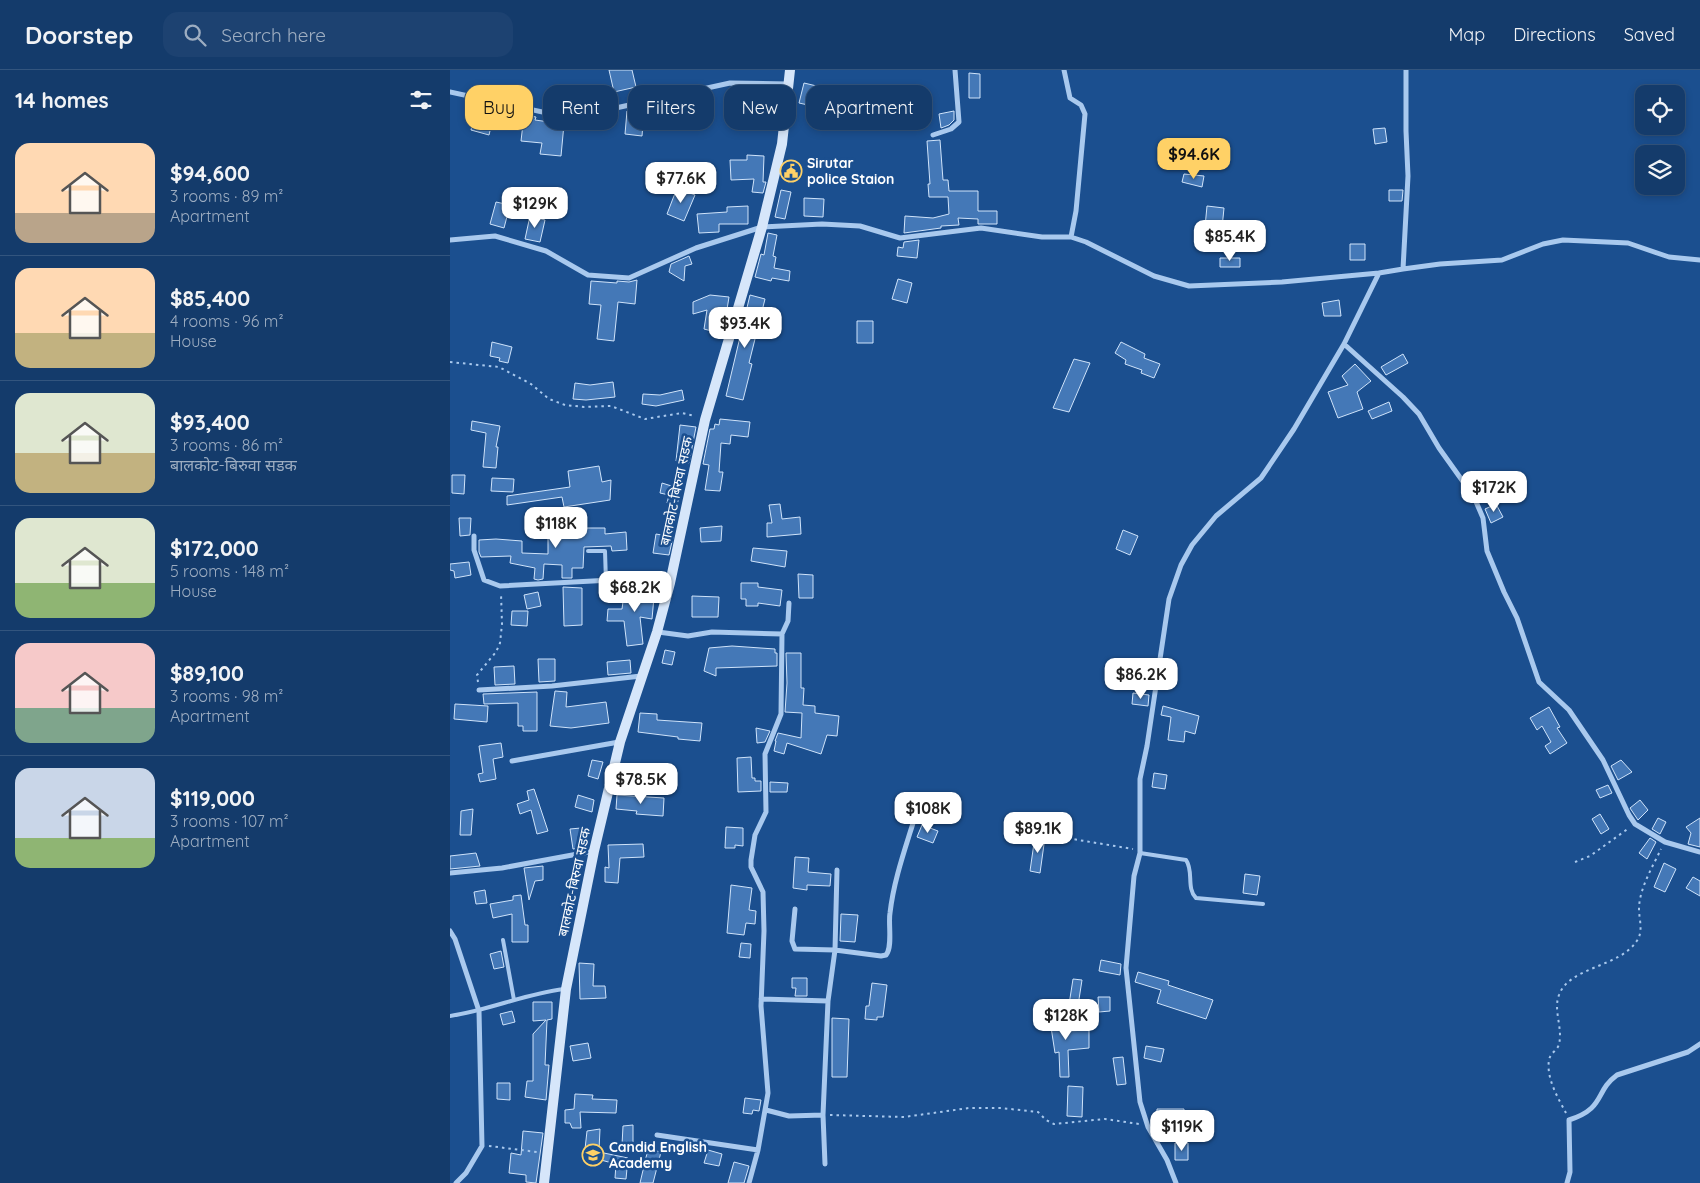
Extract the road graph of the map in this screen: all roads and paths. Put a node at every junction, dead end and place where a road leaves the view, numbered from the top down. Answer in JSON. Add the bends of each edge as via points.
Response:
{"nodes":[{"id":1,"x":790,"y":70,"type":"edge"},
{"id":2,"x":955,"y":70,"type":"edge"},
{"id":3,"x":1064,"y":70,"type":"edge"},
{"id":4,"x":1406,"y":70,"type":"edge"},
{"id":5,"x":789,"y":84,"type":"junction"},
{"id":6,"x":450,"y":92,"type":"edge"},
{"id":7,"x":933,"y":135,"type":"dead end"},
{"id":8,"x":762,"y":227,"type":"junction"},
{"id":9,"x":1071,"y":237,"type":"junction"},
{"id":10,"x":450,"y":240,"type":"edge"},
{"id":11,"x":1700,"y":260,"type":"edge"},
{"id":12,"x":1403,"y":269,"type":"junction"},
{"id":13,"x":1379,"y":273,"type":"junction"},
{"id":14,"x":1344,"y":344,"type":"junction"},
{"id":15,"x":450,"y":362,"type":"edge"},
{"id":16,"x":705,"y":420,"type":"junction"},
{"id":17,"x":474,"y":536,"type":"dead end"},
{"id":18,"x":588,"y":551,"type":"dead end"},
{"id":19,"x":606,"y":582,"type":"junction"},
{"id":20,"x":670,"y":583,"type":"junction"},
{"id":21,"x":500,"y":586,"type":"junction"},
{"id":22,"x":789,"y":603,"type":"dead end"},
{"id":23,"x":657,"y":632,"type":"junction"},
{"id":24,"x":782,"y":634,"type":"junction"},
{"id":25,"x":641,"y":676,"type":"junction"},
{"id":26,"x":479,"y":690,"type":"joint"},
{"id":27,"x":620,"y":742,"type":"junction"},
{"id":28,"x":512,"y":761,"type":"dead end"},
{"id":29,"x":918,"y":810,"type":"dead end"},
{"id":30,"x":1635,"y":824,"type":"junction"},
{"id":31,"x":1036,"y":833,"type":"dead end"},
{"id":32,"x":1665,"y":842,"type":"junction"},
{"id":33,"x":594,"y":851,"type":"junction"},
{"id":34,"x":1140,"y":851,"type":"junction"},
{"id":35,"x":1700,"y":852,"type":"edge"},
{"id":36,"x":1575,"y":862,"type":"dead end"},
{"id":37,"x":837,"y":870,"type":"dead end"},
{"id":38,"x":450,"y":873,"type":"edge"},
{"id":39,"x":1264,"y":904,"type":"dead end"},
{"id":40,"x":795,"y":909,"type":"dead end"},
{"id":41,"x":450,"y":931,"type":"edge"},
{"id":42,"x":503,"y":940,"type":"dead end"},
{"id":43,"x":835,"y":950,"type":"junction"},
{"id":44,"x":566,"y":989,"type":"junction"},
{"id":45,"x":761,"y":999,"type":"junction"},
{"id":46,"x":514,"y":1000,"type":"junction"},
{"id":47,"x":828,"y":1001,"type":"junction"},
{"id":48,"x":479,"y":1011,"type":"junction"},
{"id":49,"x":450,"y":1016,"type":"edge"},
{"id":50,"x":1700,"y":1044,"type":"edge"},
{"id":51,"x":766,"y":1110,"type":"junction"},
{"id":52,"x":823,"y":1115,"type":"junction"},
{"id":53,"x":1569,"y":1120,"type":"junction"},
{"id":54,"x":1146,"y":1122,"type":"junction"},
{"id":55,"x":657,"y":1135,"type":"dead end"},
{"id":56,"x":482,"y":1146,"type":"junction"},
{"id":57,"x":758,"y":1150,"type":"junction"},
{"id":58,"x":549,"y":1154,"type":"junction"},
{"id":59,"x":825,"y":1164,"type":"dead end"},
{"id":60,"x":456,"y":1183,"type":"edge"},
{"id":61,"x":544,"y":1183,"type":"edge"},
{"id":62,"x":749,"y":1183,"type":"edge"},
{"id":63,"x":1176,"y":1183,"type":"edge"},
{"id":64,"x":1567,"y":1183,"type":"edge"}],
"edges":[{"from":1,"to":5,"type":"main road","name":"बालकोट-बिरुवा सडक"},
{"from":2,"to":7,"type":"street","via":[[959,122],[951,129]]},
{"from":3,"to":9,"type":"street","via":[[1070,98],[1081,105],[1085,114]]},
{"from":4,"to":12,"type":"street","via":[[1408,176]]},
{"from":5,"to":6,"type":"street","via":[[730,83],[570,118]]},
{"from":5,"to":8,"type":"main road","name":"बालकोट-बिरुवा सडक","via":[[782,144]]},
{"from":8,"to":9,"type":"street","via":[[842,224],[900,238],[981,228],[1042,237]]},
{"from":8,"to":10,"type":"street","via":[[696,248],[629,278],[588,275],[546,251],[496,236]]},
{"from":8,"to":16,"type":"main road","name":"बालकोट-बिरुवा सडक"},
{"from":9,"to":13,"type":"street","via":[[1154,276],[1190,286]]},
{"from":11,"to":12,"type":"street","via":[[1669,257],[1628,243],[1563,240],[1502,260]]},
{"from":12,"to":13,"type":"street"},
{"from":13,"to":14,"type":"street"},
{"from":14,"to":30,"type":"street","via":[[1419,414],[1474,497],[1482,518],[1487,551],[1517,618],[1539,682],[1569,710],[1604,760]]},
{"from":14,"to":34,"type":"street","via":[[1294,429],[1260,478],[1204,529],[1174,580],[1140,779]]},
{"from":15,"to":16,"type":"path","via":[[499,367],[531,384],[549,399],[565,405],[611,406],[645,419],[682,414]]},
{"from":16,"to":20,"type":"main road","name":"बालकोट-बिरुवा सडक"},
{"from":17,"to":21,"type":"street","via":[[474,550],[484,580]]},
{"from":18,"to":19,"type":"lane","via":[[606,551]]},
{"from":19,"to":20,"type":"street","via":[[630,579]]},
{"from":19,"to":21,"type":"street"},
{"from":20,"to":23,"type":"main road","name":"बालकोट-बिरुवा सडक"},
{"from":21,"to":26,"type":"path","via":[[502,636],[496,652],[477,675]]},
{"from":22,"to":24,"type":"street","via":[[788,621]]},
{"from":23,"to":24,"type":"street","via":[[688,636],[712,632]]},
{"from":23,"to":25,"type":"main road","name":"बालकोट-बिरुवा सडक"},
{"from":24,"to":45,"type":"street","via":[[781,714],[765,754],[766,812],[756,835],[751,860],[763,892]]},
{"from":25,"to":26,"type":"street"},
{"from":25,"to":27,"type":"main road","name":"बालकोट-बिरुवा सडक"},
{"from":27,"to":28,"type":"street"},
{"from":27,"to":33,"type":"main road","name":"बालकोट-बिरुवा सडक"},
{"from":29,"to":43,"type":"street","via":[[893,892],[889,914],[889,952],[881,956]]},
{"from":30,"to":32,"type":"street"},
{"from":30,"to":36,"type":"path","via":[[1590,856]]},
{"from":31,"to":34,"type":"path"},
{"from":32,"to":35,"type":"street"},
{"from":32,"to":53,"type":"path","via":[[1640,898],[1637,942],[1625,953],[1570,981],[1559,993],[1560,1042],[1551,1055],[1550,1073]]},
{"from":33,"to":38,"type":"street","via":[[502,868]]},
{"from":33,"to":44,"type":"main road","name":"बालकोट-बिरुवा सडक"},
{"from":34,"to":39,"type":"lane","via":[[1186,860],[1196,898]]},
{"from":34,"to":54,"type":"street","via":[[1134,876],[1126,968],[1137,1057],[1137,1085]]},
{"from":37,"to":43,"type":"street"},
{"from":40,"to":43,"type":"street","via":[[792,941],[795,949]]},
{"from":41,"to":48,"type":"street"},
{"from":42,"to":46,"type":"lane"},
{"from":43,"to":47,"type":"street"},
{"from":44,"to":46,"type":"lane"},
{"from":44,"to":58,"type":"main road","name":"बालकोट-बिरुवा सडक"},
{"from":45,"to":47,"type":"street"},
{"from":45,"to":51,"type":"street","via":[[768,1093]]},
{"from":46,"to":48,"type":"lane"},
{"from":47,"to":52,"type":"street"},
{"from":48,"to":49,"type":"lane"},
{"from":48,"to":56,"type":"street"},
{"from":50,"to":53,"type":"street","via":[[1688,1052],[1617,1075],[1590,1111]]},
{"from":51,"to":52,"type":"street","via":[[789,1116]]},
{"from":51,"to":57,"type":"street"},
{"from":52,"to":54,"type":"path","via":[[904,1117],[969,1108],[1001,1108],[1038,1112],[1054,1124],[1105,1119],[1130,1124]]},
{"from":52,"to":59,"type":"street"},
{"from":53,"to":64,"type":"street"},
{"from":54,"to":63,"type":"street"},
{"from":55,"to":57,"type":"street"},
{"from":56,"to":58,"type":"path"},
{"from":56,"to":60,"type":"street"},
{"from":57,"to":62,"type":"street"},
{"from":58,"to":61,"type":"main road","name":"बालकोट-बिरुवा सडक"}]}
